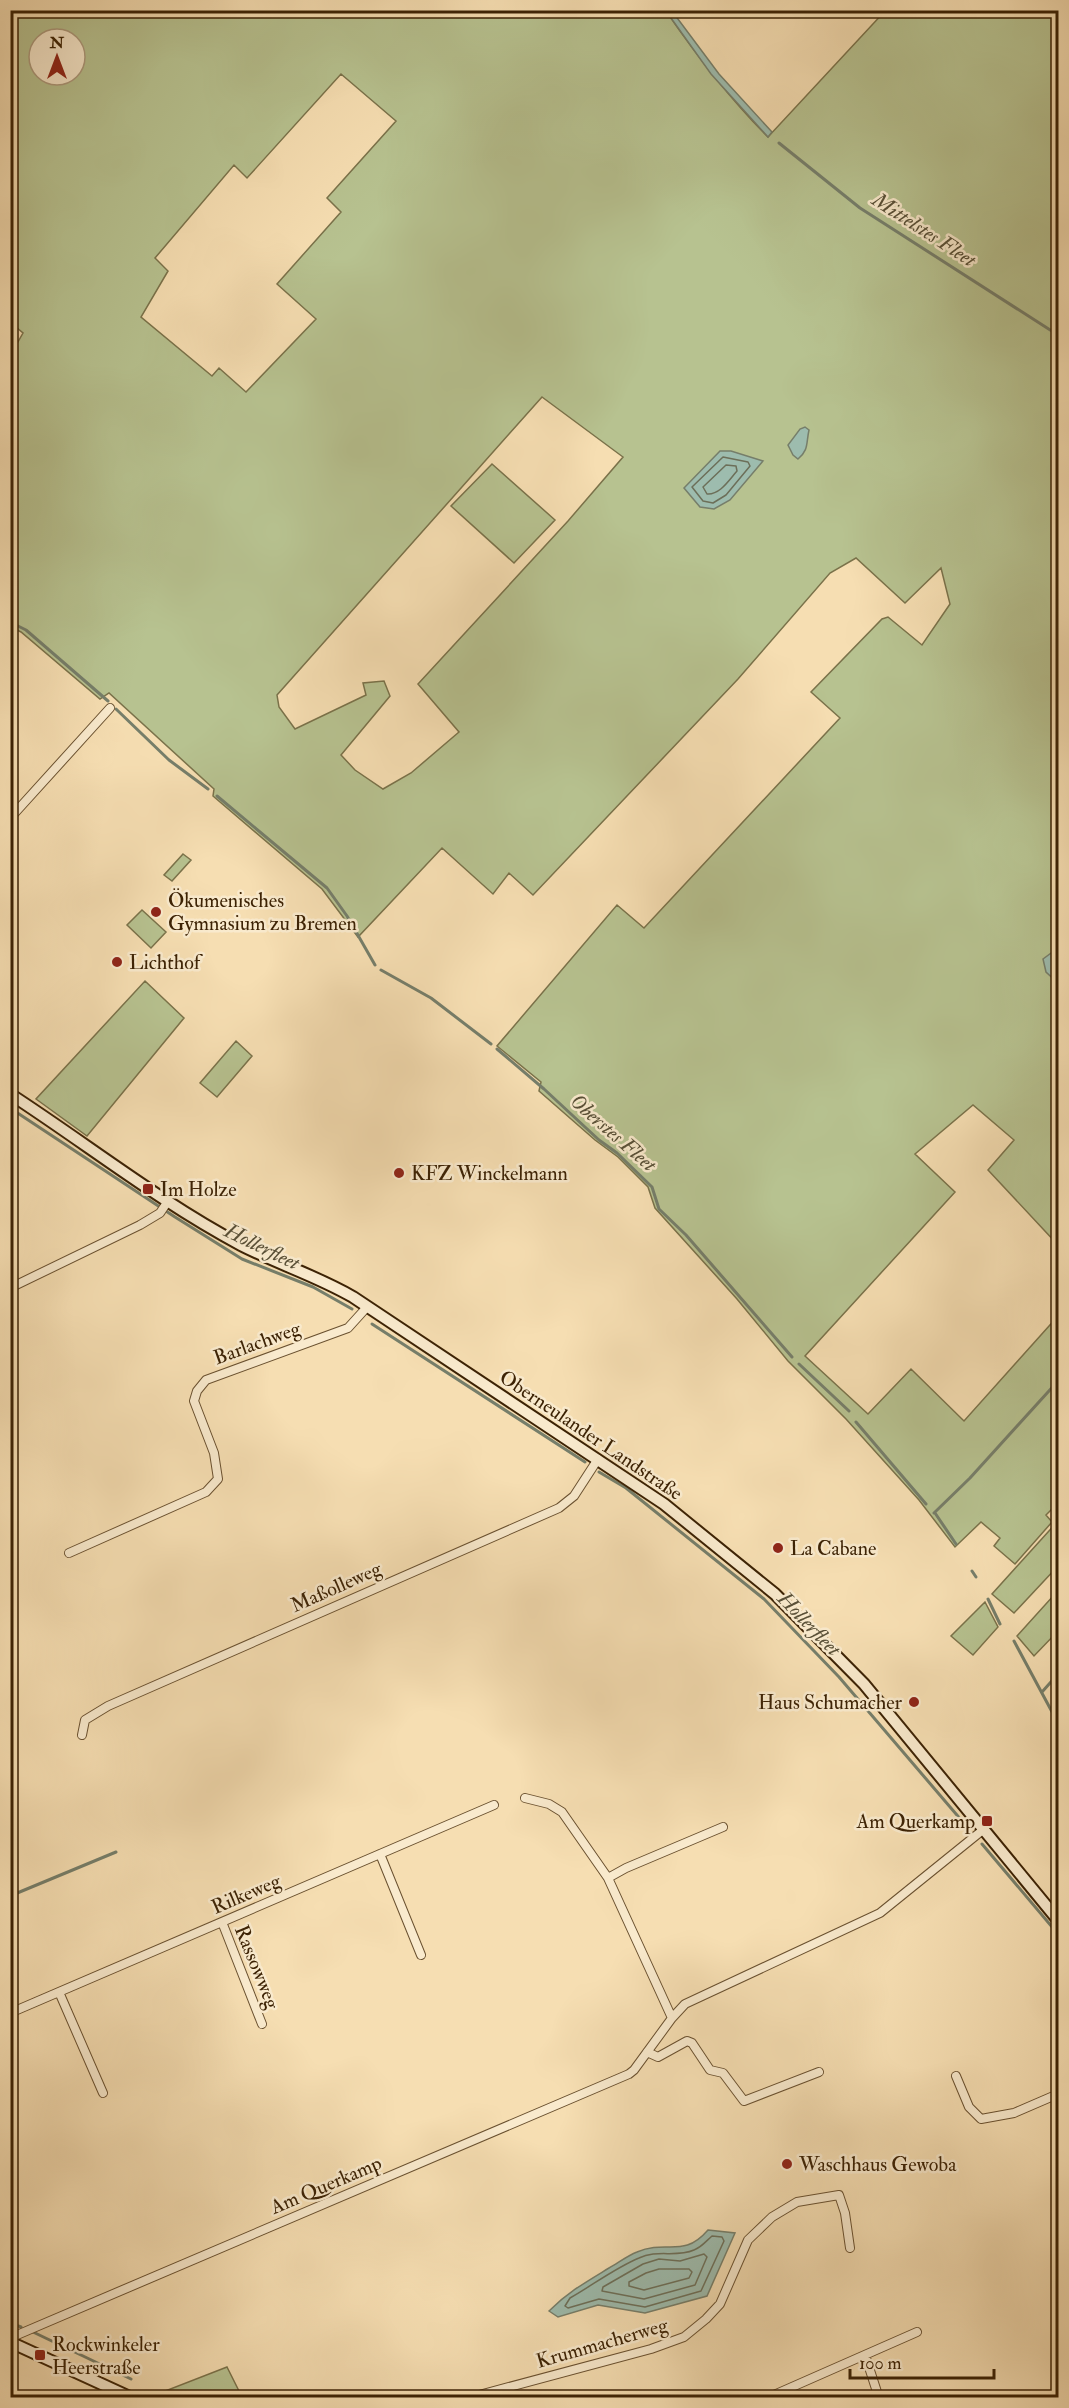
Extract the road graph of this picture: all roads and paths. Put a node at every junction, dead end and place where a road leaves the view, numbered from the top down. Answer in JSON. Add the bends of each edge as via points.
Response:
{"nodes":[{"id":1,"x":110,"y":708,"type":"dead end"},
{"id":2,"x":10,"y":813,"type":"edge"},
{"id":3,"x":10,"y":1094,"type":"edge"},
{"id":4,"x":164,"y":1207,"type":"junction"},
{"id":5,"x":10,"y":1288,"type":"edge"},
{"id":6,"x":367,"y":1307,"type":"junction"},
{"id":7,"x":598,"y":1459,"type":"junction"},
{"id":8,"x":69,"y":1553,"type":"dead end"},
{"id":9,"x":82,"y":1735,"type":"dead end"},
{"id":10,"x":525,"y":1798,"type":"dead end"},
{"id":11,"x":494,"y":1805,"type":"dead end"},
{"id":12,"x":723,"y":1827,"type":"dead end"},
{"id":13,"x":984,"y":1829,"type":"junction"},
{"id":14,"x":380,"y":1854,"type":"junction"},
{"id":15,"x":608,"y":1878,"type":"junction"},
{"id":16,"x":1059,"y":1920,"type":"edge"},
{"id":17,"x":222,"y":1922,"type":"junction"},
{"id":18,"x":421,"y":1954,"type":"dead end"},
{"id":19,"x":59,"y":1992,"type":"junction"},
{"id":20,"x":10,"y":2013,"type":"edge"},
{"id":21,"x":672,"y":2018,"type":"junction"},
{"id":22,"x":262,"y":2024,"type":"dead end"},
{"id":23,"x":647,"y":2052,"type":"junction"},
{"id":24,"x":819,"y":2072,"type":"dead end"},
{"id":25,"x":956,"y":2076,"type":"dead end"},
{"id":26,"x":103,"y":2093,"type":"dead end"},
{"id":27,"x":1059,"y":2094,"type":"edge"},
{"id":28,"x":850,"y":2248,"type":"dead end"},
{"id":29,"x":917,"y":2331,"type":"dead end"},
{"id":30,"x":10,"y":2340,"type":"edge"},
{"id":31,"x":865,"y":2355,"type":"junction"},
{"id":32,"x":132,"y":2397,"type":"edge"},
{"id":33,"x":468,"y":2397,"type":"edge"},
{"id":34,"x":767,"y":2397,"type":"edge"},
{"id":35,"x":879,"y":2397,"type":"edge"}],
"edges":[{"from":1,"to":2,"type":"street","via":[[13,815]]},
{"from":3,"to":4,"type":"street","name":"Oberneulander Landstraße"},
{"from":4,"to":5,"type":"street","via":[[140,1226]]},
{"from":4,"to":6,"type":"street","name":"Oberneulander Landstraße","via":[[328,1283]]},
{"from":6,"to":7,"type":"street","name":"Oberneulander Landstraße"},
{"from":6,"to":8,"type":"street","name":"Barlachweg","via":[[348,1328],[206,1380],[194,1401],[214,1453],[218,1479],[206,1492]]},
{"from":7,"to":9,"type":"street","name":"Maßolleweg","via":[[574,1496],[558,1508],[108,1706],[85,1720]]},
{"from":7,"to":13,"type":"street","name":"Oberneulander Landstraße","via":[[682,1518],[775,1594],[864,1684]]},
{"from":10,"to":15,"type":"street","via":[[562,1812]]},
{"from":11,"to":14,"type":"street","name":"Rilkeweg"},
{"from":12,"to":15,"type":"street"},
{"from":13,"to":16,"type":"street","name":"Oberneulander Landstraße"},
{"from":13,"to":21,"type":"street","name":"Am Querkamp","via":[[880,1913],[714,1989],[685,2004]]},
{"from":14,"to":17,"type":"street","name":"Rilkeweg"},
{"from":14,"to":18,"type":"street"},
{"from":15,"to":21,"type":"street"},
{"from":17,"to":19,"type":"street","name":"Rilkeweg"},
{"from":17,"to":22,"type":"street","name":"Rassowweg"},
{"from":19,"to":20,"type":"street","name":"Rilkeweg"},
{"from":19,"to":26,"type":"street"},
{"from":21,"to":23,"type":"street","name":"Am Querkamp"},
{"from":23,"to":24,"type":"street","via":[[658,2057],[687,2041],[692,2043],[710,2070],[723,2073],[744,2101]]},
{"from":23,"to":30,"type":"street","name":"Am Querkamp","via":[[629,2074]]},
{"from":25,"to":27,"type":"street","via":[[969,2107],[981,2119],[1014,2114]]},
{"from":28,"to":33,"type":"street","name":"Krummacherweg","via":[[839,2195],[797,2202],[783,2208],[748,2240],[720,2304],[684,2337]]},
{"from":29,"to":31,"type":"street"},
{"from":30,"to":32,"type":"street"},
{"from":31,"to":34,"type":"street"},
{"from":31,"to":35,"type":"street"}]}
